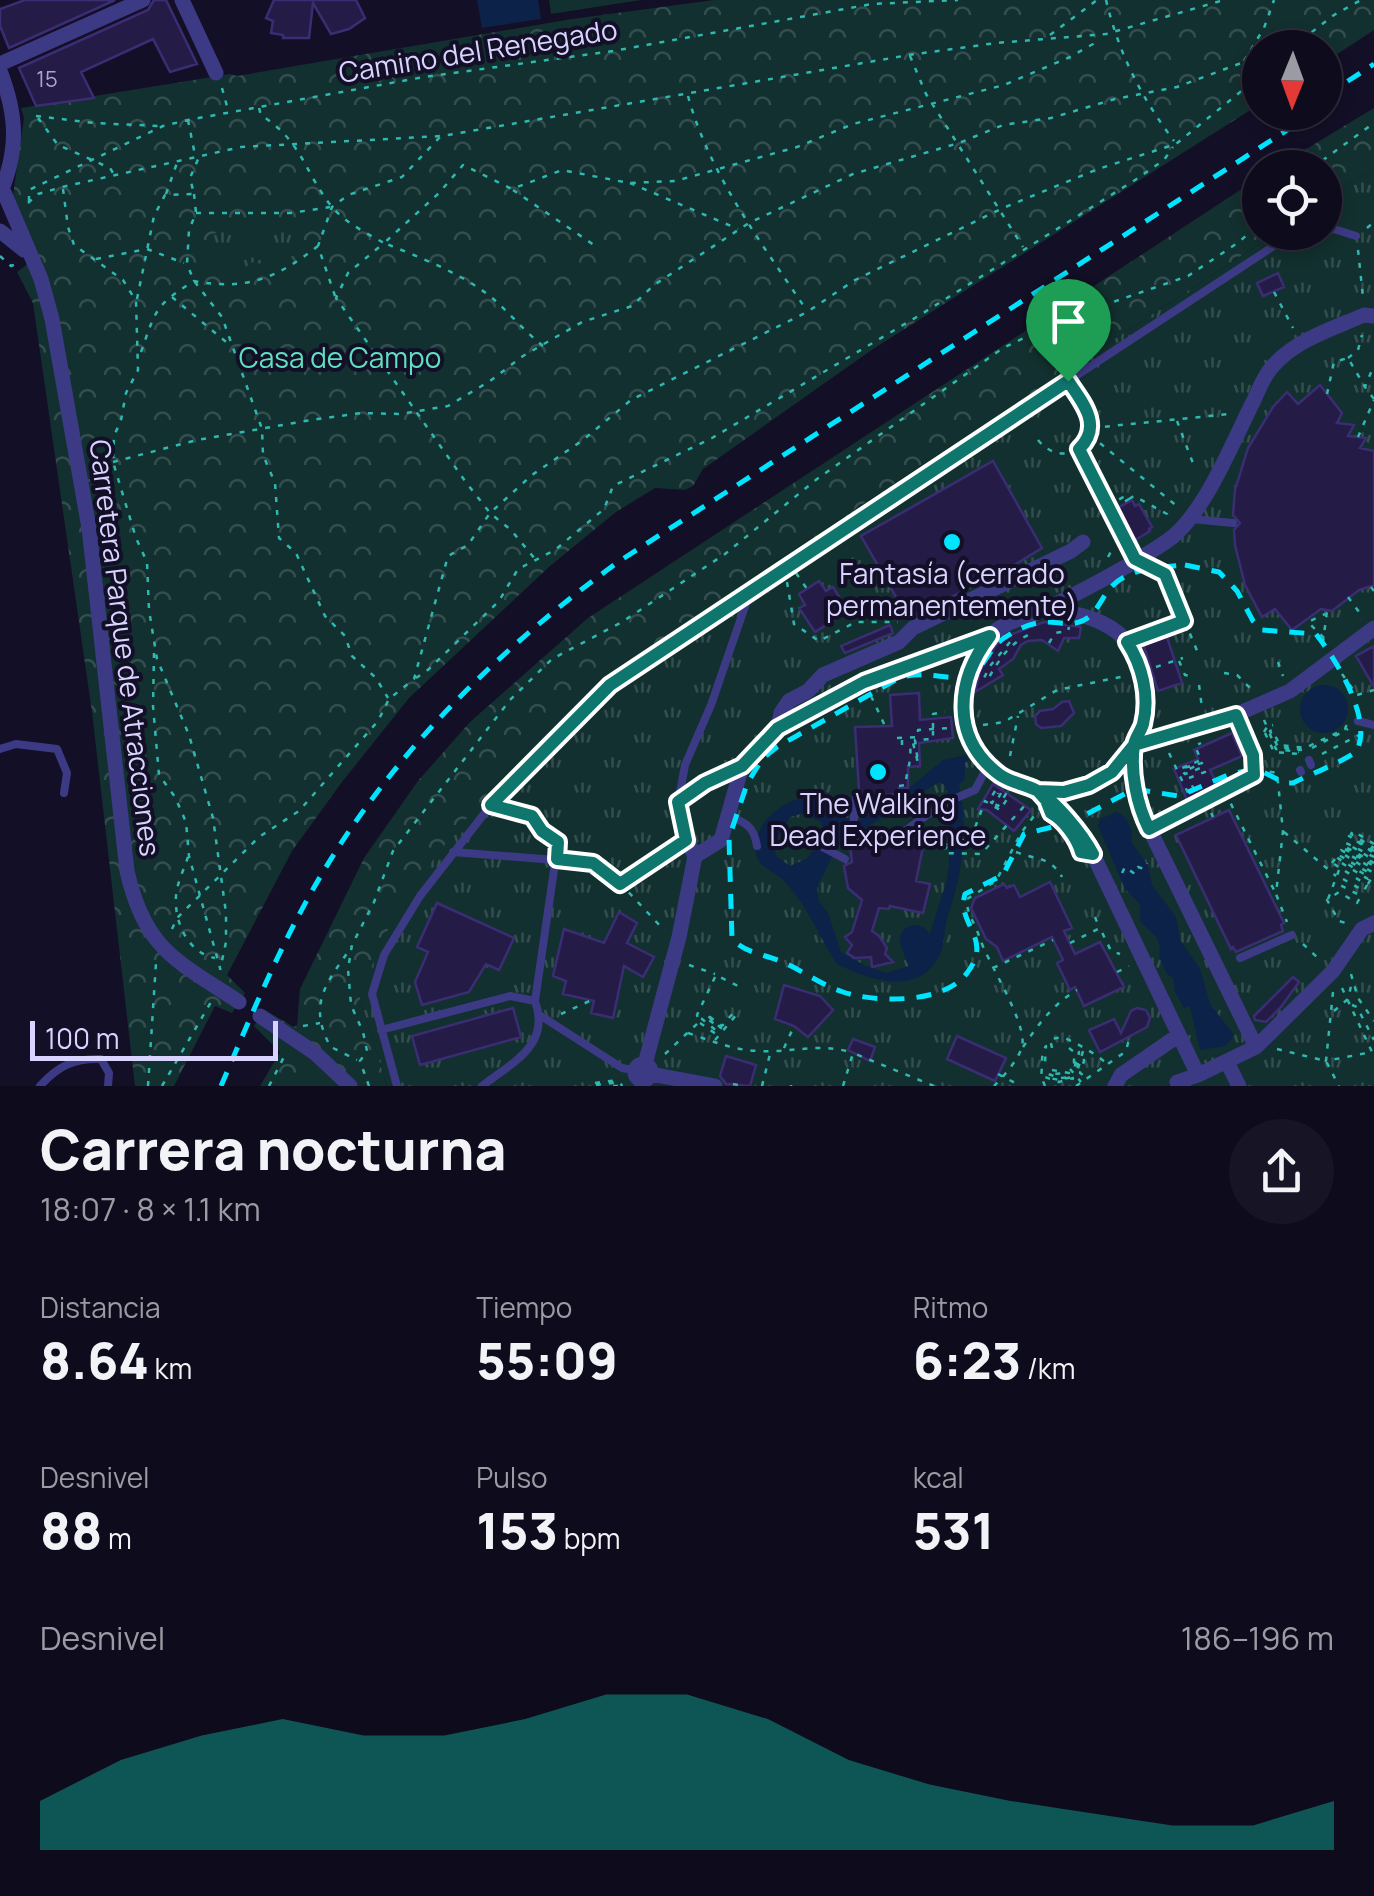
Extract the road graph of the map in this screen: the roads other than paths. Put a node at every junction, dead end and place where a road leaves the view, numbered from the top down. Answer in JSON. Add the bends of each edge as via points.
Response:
{"nodes":[{"id":1,"x":143,"y":0,"type":"edge"},
{"id":2,"x":182,"y":0,"type":"edge"},
{"id":3,"x":0,"y":67,"type":"edge"},
{"id":4,"x":218,"y":78,"type":"road end"},
{"id":5,"x":2,"y":188,"type":"edge"},
{"id":6,"x":0,"y":231,"type":"edge"},
{"id":7,"x":1342,"y":232,"type":"edge"},
{"id":8,"x":1356,"y":236,"type":"road end"},
{"id":9,"x":1268,"y":250,"type":"edge"},
{"id":10,"x":25,"y":260,"type":"junction"},
{"id":11,"x":1369,"y":316,"type":"edge"},
{"id":12,"x":1192,"y":519,"type":"junction"},
{"id":13,"x":1233,"y":523,"type":"dead end"},
{"id":14,"x":1083,"y":542,"type":"dead end"},
{"id":15,"x":751,"y":589,"type":"junction"},
{"id":16,"x":1045,"y":610,"type":"junction"},
{"id":17,"x":1373,"y":628,"type":"edge"},
{"id":18,"x":990,"y":636,"type":"junction"},
{"id":19,"x":1353,"y":719,"type":"road end"},
{"id":20,"x":1374,"y":725,"type":"edge"},
{"id":21,"x":778,"y":728,"type":"junction"},
{"id":22,"x":1134,"y":745,"type":"junction"},
{"id":23,"x":0,"y":749,"type":"edge"},
{"id":24,"x":742,"y":766,"type":"junction"},
{"id":25,"x":1135,"y":768,"type":"road end"},
{"id":26,"x":995,"y":775,"type":"junction"},
{"id":27,"x":64,"y":793,"type":"dead end"},
{"id":28,"x":857,"y":798,"type":"dead end"},
{"id":29,"x":678,"y":802,"type":"junction"},
{"id":30,"x":491,"y":805,"type":"junction"},
{"id":31,"x":729,"y":816,"type":"junction"},
{"id":32,"x":1147,"y":824,"type":"road end"},
{"id":33,"x":899,"y":834,"type":"dead end"},
{"id":34,"x":853,"y":835,"type":"dead end"},
{"id":35,"x":813,"y":844,"type":"dead end"},
{"id":36,"x":757,"y":846,"type":"dead end"},
{"id":37,"x":1092,"y":851,"type":"road end"},
{"id":38,"x":452,"y":852,"type":"junction"},
{"id":39,"x":695,"y":856,"type":"junction"},
{"id":40,"x":557,"y":859,"type":"junction"},
{"id":41,"x":845,"y":859,"type":"dead end"},
{"id":42,"x":612,"y":875,"type":"road end"},
{"id":43,"x":1368,"y":926,"type":"edge"},
{"id":44,"x":1292,"y":935,"type":"road end"},
{"id":45,"x":1240,"y":958,"type":"dead end"},
{"id":46,"x":535,"y":1001,"type":"junction"},
{"id":47,"x":239,"y":1002,"type":"dead end"},
{"id":48,"x":260,"y":1016,"type":"dead end"},
{"id":49,"x":543,"y":1018,"type":"junction"},
{"id":50,"x":381,"y":1030,"type":"junction"},
{"id":51,"x":1179,"y":1035,"type":"junction"},
{"id":52,"x":1256,"y":1048,"type":"junction"},
{"id":53,"x":1227,"y":1062,"type":"junction"},
{"id":54,"x":645,"y":1069,"type":"junction"},
{"id":55,"x":1198,"y":1076,"type":"junction"},
{"id":56,"x":1177,"y":1082,"type":"dead end"},
{"id":57,"x":40,"y":1086,"type":"edge"},
{"id":58,"x":108,"y":1086,"type":"edge"},
{"id":59,"x":350,"y":1086,"type":"edge"},
{"id":60,"x":396,"y":1086,"type":"edge"},
{"id":61,"x":482,"y":1086,"type":"edge"},
{"id":62,"x":715,"y":1086,"type":"edge"},
{"id":63,"x":1115,"y":1086,"type":"edge"},
{"id":64,"x":1239,"y":1086,"type":"edge"}],
"edges":[{"from":1,"to":3,"type":"street"},
{"from":2,"to":4,"type":"street"},
{"from":3,"to":5,"type":"street","via":[[15,115]]},
{"from":5,"to":10,"type":"street","name":"Carretera Parque de Atracciones"},
{"from":6,"to":10,"type":"street","name":"Carretera Parque de Atracciones"},
{"from":7,"to":8,"type":"lane"},
{"from":9,"to":15,"type":"lane"},
{"from":10,"to":47,"type":"street","name":"Carretera Parque de Atracciones","via":[[48,297],[89,528],[138,913],[165,950]]},
{"from":11,"to":12,"type":"street","via":[[1301,343],[1270,368]]},
{"from":12,"to":13,"type":"lane"},
{"from":12,"to":16,"type":"street","via":[[1117,578]]},
{"from":14,"to":21,"type":"street","via":[[823,675],[789,701]]},
{"from":15,"to":29,"type":"lane"},
{"from":15,"to":30,"type":"lane","via":[[610,685]]},
{"from":16,"to":18,"type":"street"},
{"from":16,"to":22,"type":"street","via":[[1077,612],[1121,633],[1142,672],[1146,699]]},
{"from":17,"to":22,"type":"street","via":[[1290,691],[1206,732]]},
{"from":18,"to":21,"type":"street","via":[[864,682]]},
{"from":18,"to":26,"type":"street","via":[[965,682],[963,709],[978,752]]},
{"from":19,"to":20,"type":"lane"},
{"from":21,"to":24,"type":"street"},
{"from":22,"to":25,"type":"street"},
{"from":22,"to":26,"type":"street","via":[[1112,772],[1043,797]]},
{"from":23,"to":27,"type":"lane","via":[[57,749],[67,774]]},
{"from":24,"to":29,"type":"street"},
{"from":24,"to":31,"type":"street"},
{"from":26,"to":33,"type":"lane"},
{"from":28,"to":34,"type":"lane"},
{"from":29,"to":39,"type":"street"},
{"from":30,"to":38,"type":"lane"},
{"from":30,"to":40,"type":"lane","via":[[532,816],[558,842]]},
{"from":31,"to":36,"type":"lane","via":[[755,831]]},
{"from":31,"to":39,"type":"street","via":[[721,840]]},
{"from":32,"to":52,"type":"street"},
{"from":35,"to":41,"type":"lane"},
{"from":37,"to":51,"type":"street"},
{"from":38,"to":40,"type":"lane"},
{"from":38,"to":50,"type":"lane","via":[[384,955],[372,994]]},
{"from":39,"to":54,"type":"street"},
{"from":40,"to":42,"type":"lane","via":[[593,863]]},
{"from":40,"to":46,"type":"lane"},
{"from":43,"to":52,"type":"street"},
{"from":44,"to":45,"type":"lane"},
{"from":46,"to":49,"type":"lane"},
{"from":46,"to":50,"type":"lane","via":[[510,996]]},
{"from":48,"to":59,"type":"street"},
{"from":49,"to":54,"type":"lane","via":[[622,1068]]},
{"from":49,"to":61,"type":"lane","via":[[535,1043]]},
{"from":50,"to":60,"type":"lane"},
{"from":51,"to":55,"type":"street"},
{"from":51,"to":63,"type":"street"},
{"from":52,"to":53,"type":"street"},
{"from":53,"to":55,"type":"street"},
{"from":53,"to":64,"type":"street"},
{"from":54,"to":62,"type":"street"},
{"from":55,"to":56,"type":"street"},
{"from":57,"to":58,"type":"lane","via":[[79,1058],[102,1059]]}]}
